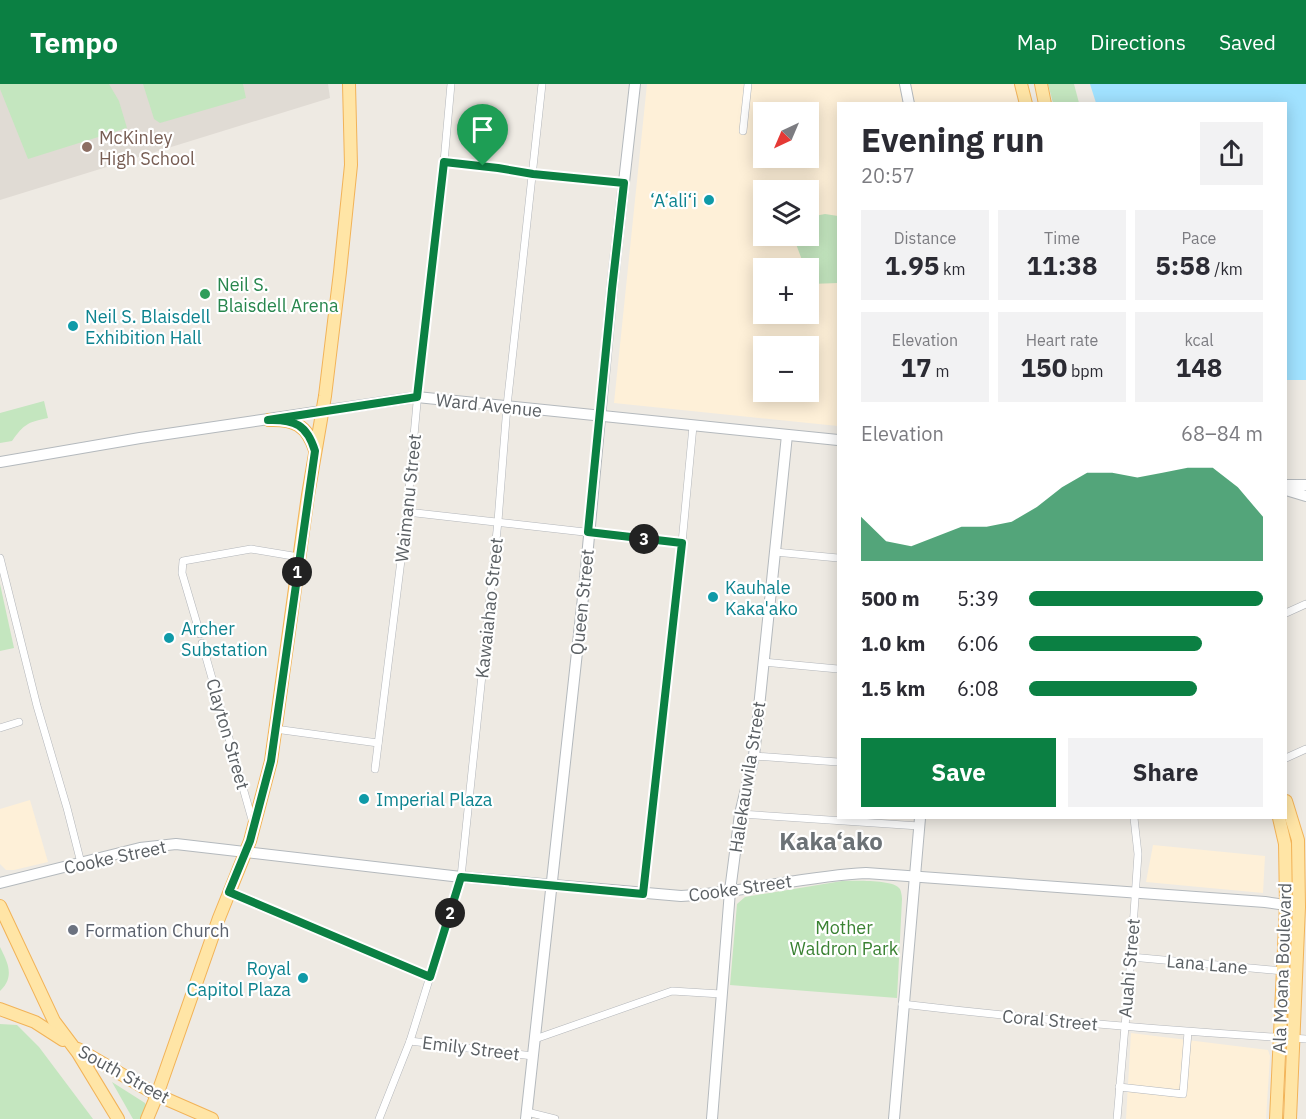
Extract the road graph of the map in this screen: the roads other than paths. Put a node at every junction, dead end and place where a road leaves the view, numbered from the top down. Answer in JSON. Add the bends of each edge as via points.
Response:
{"nodes":[{"id":1,"x":349,"y":84,"type":"edge"},
{"id":2,"x":451,"y":84,"type":"edge"},
{"id":3,"x":542,"y":84,"type":"edge"},
{"id":4,"x":635,"y":84,"type":"edge"},
{"id":5,"x":748,"y":84,"type":"edge"},
{"id":6,"x":905,"y":84,"type":"edge"},
{"id":7,"x":1021,"y":84,"type":"edge"},
{"id":8,"x":1041,"y":84,"type":"edge"},
{"id":9,"x":909,"y":102,"type":"edge"},
{"id":10,"x":1026,"y":102,"type":"edge"},
{"id":11,"x":1045,"y":102,"type":"edge"},
{"id":12,"x":743,"y":131,"type":"dead end"},
{"id":13,"x":444,"y":162,"type":"junction"},
{"id":14,"x":533,"y":174,"type":"junction"},
{"id":15,"x":624,"y":183,"type":"junction"},
{"id":16,"x":417,"y":397,"type":"junction"},
{"id":17,"x":507,"y":406,"type":"junction"},
{"id":18,"x":322,"y":411,"type":"junction"},
{"id":19,"x":600,"y":416,"type":"junction"},
{"id":20,"x":268,"y":420,"type":"junction"},
{"id":21,"x":693,"y":426,"type":"junction"},
{"id":22,"x":787,"y":435,"type":"junction"},
{"id":23,"x":837,"y":440,"type":"edge"},
{"id":24,"x":315,"y":451,"type":"junction"},
{"id":25,"x":0,"y":462,"type":"edge"},
{"id":26,"x":1287,"y":485,"type":"edge"},
{"id":27,"x":1306,"y":485,"type":"edge"},
{"id":28,"x":1287,"y":490,"type":"edge"},
{"id":29,"x":1306,"y":496,"type":"edge"},
{"id":30,"x":407,"y":512,"type":"junction"},
{"id":31,"x":498,"y":521,"type":"junction"},
{"id":32,"x":588,"y":532,"type":"junction"},
{"id":33,"x":682,"y":543,"type":"junction"},
{"id":34,"x":775,"y":552,"type":"junction"},
{"id":35,"x":299,"y":557,"type":"junction"},
{"id":36,"x":0,"y":558,"type":"edge"},
{"id":37,"x":837,"y":558,"type":"edge"},
{"id":38,"x":1306,"y":604,"type":"edge"},
{"id":39,"x":1287,"y":613,"type":"edge"},
{"id":40,"x":200,"y":634,"type":"dead end"},
{"id":41,"x":202,"y":643,"type":"dead end"},
{"id":42,"x":763,"y":662,"type":"junction"},
{"id":43,"x":837,"y":669,"type":"edge"},
{"id":44,"x":19,"y":722,"type":"dead end"},
{"id":45,"x":0,"y":728,"type":"edge"},
{"id":46,"x":275,"y":729,"type":"junction"},
{"id":47,"x":378,"y":743,"type":"junction"},
{"id":48,"x":1306,"y":749,"type":"edge"},
{"id":49,"x":754,"y":756,"type":"junction"},
{"id":50,"x":1287,"y":758,"type":"edge"},
{"id":51,"x":837,"y":762,"type":"edge"},
{"id":52,"x":375,"y":769,"type":"dead end"},
{"id":53,"x":1287,"y":803,"type":"edge"},
{"id":54,"x":740,"y":814,"type":"junction"},
{"id":55,"x":837,"y":818,"type":"edge"},
{"id":56,"x":852,"y":819,"type":"edge"},
{"id":57,"x":1134,"y":819,"type":"edge"},
{"id":58,"x":1279,"y":819,"type":"edge"},
{"id":59,"x":919,"y":822,"type":"edge"},
{"id":60,"x":254,"y":825,"type":"junction"},
{"id":61,"x":1302,"y":839,"type":"edge"},
{"id":62,"x":244,"y":854,"type":"junction"},
{"id":63,"x":81,"y":863,"type":"junction"},
{"id":64,"x":914,"y":876,"type":"junction"},
{"id":65,"x":461,"y":877,"type":"junction"},
{"id":66,"x":0,"y":883,"type":"edge"},
{"id":67,"x":550,"y":884,"type":"junction"},
{"id":68,"x":730,"y":891,"type":"junction"},
{"id":69,"x":229,"y":892,"type":"junction"},
{"id":70,"x":1134,"y":893,"type":"junction"},
{"id":71,"x":643,"y":894,"type":"junction"},
{"id":72,"x":1286,"y":905,"type":"junction"},
{"id":73,"x":0,"y":906,"type":"edge"},
{"id":74,"x":1302,"y":908,"type":"edge"},
{"id":75,"x":1131,"y":957,"type":"junction"},
{"id":76,"x":1283,"y":971,"type":"junction"},
{"id":77,"x":430,"y":977,"type":"junction"},
{"id":78,"x":721,"y":994,"type":"junction"},
{"id":79,"x":902,"y":1004,"type":"junction"},
{"id":80,"x":0,"y":1009,"type":"edge"},
{"id":81,"x":1125,"y":1026,"type":"junction"},
{"id":82,"x":1188,"y":1032,"type":"junction"},
{"id":83,"x":1293,"y":1038,"type":"edge"},
{"id":84,"x":535,"y":1039,"type":"junction"},
{"id":85,"x":410,"y":1041,"type":"junction"},
{"id":86,"x":69,"y":1043,"type":"junction"},
{"id":87,"x":533,"y":1056,"type":"junction"},
{"id":88,"x":1119,"y":1087,"type":"junction"},
{"id":89,"x":157,"y":1095,"type":"junction"},
{"id":90,"x":526,"y":1115,"type":"edge"},
{"id":91,"x":118,"y":1119,"type":"edge"},
{"id":92,"x":147,"y":1119,"type":"edge"},
{"id":93,"x":212,"y":1119,"type":"edge"},
{"id":94,"x":380,"y":1119,"type":"edge"},
{"id":95,"x":555,"y":1119,"type":"edge"},
{"id":96,"x":712,"y":1119,"type":"edge"},
{"id":97,"x":894,"y":1119,"type":"edge"},
{"id":98,"x":1117,"y":1119,"type":"edge"},
{"id":99,"x":1276,"y":1119,"type":"edge"},
{"id":100,"x":1290,"y":1119,"type":"edge"}],
"edges":[{"from":1,"to":18,"type":"main road","via":[[351,165]]},
{"from":2,"to":13,"type":"street","name":"Waimanu Street"},
{"from":3,"to":14,"type":"street","name":"Kawaiahao Street"},
{"from":4,"to":15,"type":"street","name":"Queen Street"},
{"from":5,"to":12,"type":"street"},
{"from":6,"to":9,"type":"street"},
{"from":7,"to":10,"type":"main road"},
{"from":8,"to":11,"type":"main road"},
{"from":13,"to":14,"type":"street"},
{"from":13,"to":16,"type":"street","name":"Waimanu Street"},
{"from":14,"to":15,"type":"street"},
{"from":14,"to":17,"type":"street","name":"Kawaiahao Street"},
{"from":15,"to":19,"type":"street","name":"Queen Street"},
{"from":16,"to":17,"type":"street","name":"Ward Avenue"},
{"from":16,"to":18,"type":"street","name":"Ward Avenue"},
{"from":16,"to":30,"type":"street","name":"Waimanu Street"},
{"from":17,"to":19,"type":"street","name":"Ward Avenue"},
{"from":17,"to":31,"type":"street","name":"Kawaiahao Street"},
{"from":18,"to":20,"type":"street","name":"Ward Avenue"},
{"from":18,"to":24,"type":"main road"},
{"from":19,"to":21,"type":"street","name":"Ward Avenue"},
{"from":19,"to":32,"type":"street","name":"Queen Street"},
{"from":20,"to":24,"type":"main road","via":[[290,421],[300,426],[309,434]]},
{"from":20,"to":25,"type":"street","name":"Ward Avenue"},
{"from":21,"to":22,"type":"street","name":"Ward Avenue"},
{"from":21,"to":33,"type":"street"},
{"from":22,"to":23,"type":"street","name":"Ward Avenue"},
{"from":22,"to":34,"type":"street","name":"Halekauwila Street"},
{"from":24,"to":35,"type":"main road"},
{"from":26,"to":27,"type":"street"},
{"from":28,"to":29,"type":"street"},
{"from":30,"to":31,"type":"street"},
{"from":30,"to":47,"type":"street","name":"Waimanu Street"},
{"from":31,"to":32,"type":"street"},
{"from":31,"to":65,"type":"street","name":"Kawaiahao Street"},
{"from":32,"to":33,"type":"street"},
{"from":32,"to":67,"type":"street","name":"Queen Street"},
{"from":33,"to":71,"type":"street"},
{"from":34,"to":37,"type":"street"},
{"from":34,"to":42,"type":"street","name":"Halekauwila Street"},
{"from":35,"to":40,"type":"street","via":[[251,549],[183,561],[182,573]]},
{"from":35,"to":46,"type":"main road"},
{"from":36,"to":63,"type":"street"},
{"from":38,"to":39,"type":"street"},
{"from":41,"to":60,"type":"street","name":"Clayton Street"},
{"from":42,"to":43,"type":"street"},
{"from":42,"to":49,"type":"street","name":"Halekauwila Street"},
{"from":44,"to":45,"type":"street"},
{"from":46,"to":47,"type":"street"},
{"from":46,"to":60,"type":"main road","via":[[267,781]]},
{"from":47,"to":52,"type":"street","name":"Waimanu Street"},
{"from":48,"to":50,"type":"street"},
{"from":49,"to":51,"type":"street"},
{"from":49,"to":54,"type":"street","name":"Halekauwila Street"},
{"from":53,"to":61,"type":"main road","name":"Ala Moana Boulevard"},
{"from":54,"to":55,"type":"street"},
{"from":54,"to":68,"type":"street","name":"Halekauwila Street"},
{"from":56,"to":59,"type":"street"},
{"from":57,"to":70,"type":"street","name":"Auahi Street","via":[[1138,854]]},
{"from":58,"to":72,"type":"main road","name":"Ala Moana Boulevard","via":[[1285,844]]},
{"from":59,"to":64,"type":"street"},
{"from":60,"to":62,"type":"main road"},
{"from":61,"to":74,"type":"main road","name":"Ala Moana Boulevard"},
{"from":62,"to":63,"type":"street","name":"Cooke Street","via":[[176,844]]},
{"from":62,"to":65,"type":"street","name":"Cooke Street"},
{"from":62,"to":69,"type":"main road"},
{"from":63,"to":66,"type":"street","name":"Cooke Street"},
{"from":64,"to":68,"type":"street","name":"Cooke Street","via":[[828,875]]},
{"from":64,"to":70,"type":"street","name":"Cooke Street"},
{"from":64,"to":79,"type":"street"},
{"from":65,"to":67,"type":"street","name":"Cooke Street"},
{"from":65,"to":77,"type":"street","name":"Kawaiahao Street"},
{"from":67,"to":71,"type":"street","name":"Cooke Street"},
{"from":67,"to":84,"type":"street","name":"Queen Street"},
{"from":68,"to":71,"type":"street","name":"Cooke Street","via":[[681,896]]},
{"from":68,"to":78,"type":"street","name":"Halekauwila Street"},
{"from":69,"to":77,"type":"street"},
{"from":69,"to":89,"type":"main road"},
{"from":70,"to":72,"type":"street","name":"Cooke Street"},
{"from":70,"to":75,"type":"street","name":"Auahi Street"},
{"from":72,"to":74,"type":"street","name":"Cooke Street"},
{"from":72,"to":76,"type":"main road","name":"Ala Moana Boulevard"},
{"from":73,"to":86,"type":"main road","via":[[54,1021]]},
{"from":74,"to":83,"type":"main road","name":"Ala Moana Boulevard"},
{"from":75,"to":76,"type":"street","name":"Lana Lane"},
{"from":75,"to":81,"type":"street","name":"Auahi Street"},
{"from":76,"to":83,"type":"main road","name":"Ala Moana Boulevard"},
{"from":77,"to":85,"type":"street","name":"Kawaiahao Street"},
{"from":78,"to":84,"type":"street","via":[[672,991]]},
{"from":78,"to":96,"type":"street","name":"Halekauwila Street"},
{"from":79,"to":81,"type":"street","name":"Coral Street"},
{"from":79,"to":97,"type":"street"},
{"from":80,"to":86,"type":"main road","name":"South Street","via":[[36,1022]]},
{"from":81,"to":82,"type":"street","name":"Coral Street"},
{"from":81,"to":88,"type":"street","name":"Auahi Street"},
{"from":82,"to":83,"type":"street","name":"Coral Street"},
{"from":82,"to":88,"type":"street","via":[[1183,1094]]},
{"from":83,"to":99,"type":"main road","name":"Ala Moana Boulevard"},
{"from":83,"to":100,"type":"main road","name":"Ala Moana Boulevard"},
{"from":84,"to":87,"type":"street","name":"Queen Street"},
{"from":85,"to":87,"type":"street","name":"Emily Street"},
{"from":85,"to":94,"type":"street","name":"Kawaiahao Street"},
{"from":86,"to":89,"type":"main road","name":"South Street"},
{"from":86,"to":91,"type":"main road"},
{"from":87,"to":90,"type":"street","name":"Queen Street"},
{"from":88,"to":98,"type":"street","name":"Auahi Street"},
{"from":89,"to":92,"type":"main road"},
{"from":89,"to":93,"type":"main road","name":"South Street"},
{"from":90,"to":95,"type":"street"}]}
